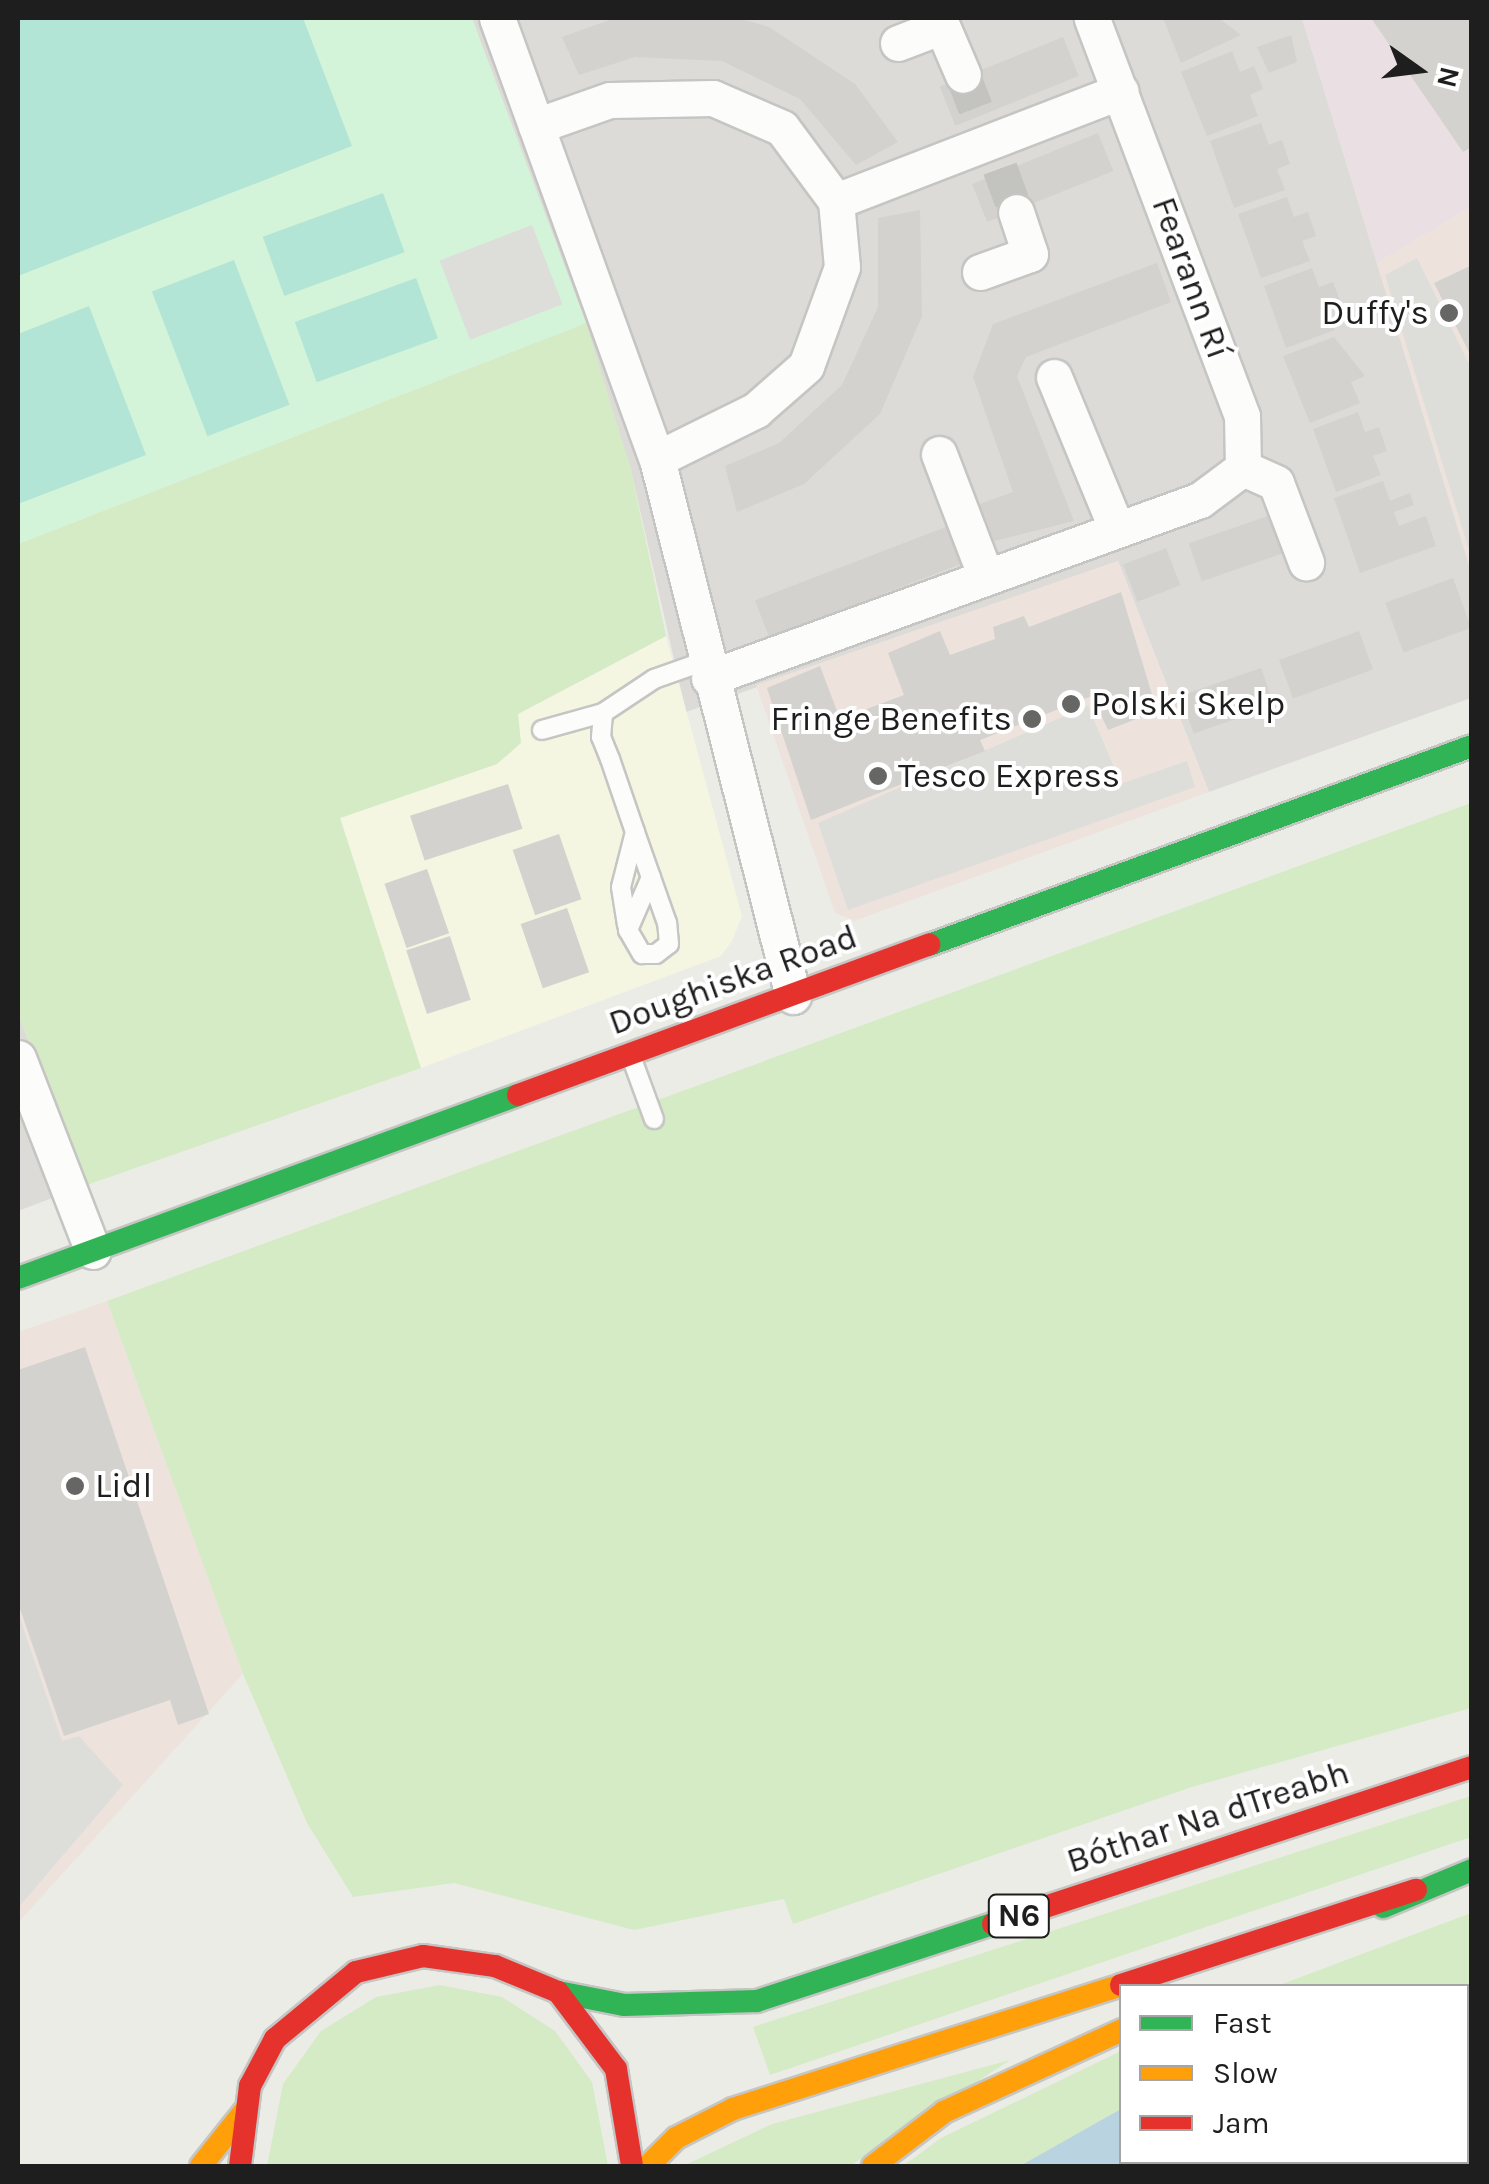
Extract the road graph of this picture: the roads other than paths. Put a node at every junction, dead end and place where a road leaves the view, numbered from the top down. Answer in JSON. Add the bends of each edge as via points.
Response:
{"nodes":[{"id":1,"x":496,"y":18,"type":"edge"},
{"id":2,"x":1092,"y":18,"type":"edge"},
{"id":3,"x":898,"y":44,"type":"dead end"},
{"id":4,"x":962,"y":75,"type":"tunnel mouth"},
{"id":5,"x":1121,"y":91,"type":"junction"},
{"id":6,"x":536,"y":126,"type":"junction"},
{"id":7,"x":836,"y":201,"type":"junction"},
{"id":8,"x":1016,"y":212,"type":"tunnel mouth"},
{"id":9,"x":980,"y":272,"type":"dead end"},
{"id":10,"x":1054,"y":376,"type":"dead end"},
{"id":11,"x":939,"y":454,"type":"dead end"},
{"id":12,"x":657,"y":459,"type":"junction"},
{"id":13,"x":1243,"y":468,"type":"junction"},
{"id":14,"x":1116,"y":530,"type":"junction"},
{"id":15,"x":1306,"y":562,"type":"dead end"},
{"id":16,"x":986,"y":578,"type":"junction"},
{"id":17,"x":707,"y":670,"type":"junction"},
{"id":18,"x":603,"y":713,"type":"junction"},
{"id":19,"x":542,"y":730,"type":"dead end"},
{"id":20,"x":1472,"y":746,"type":"edge"},
{"id":21,"x":636,"y":832,"type":"junction"},
{"id":22,"x":651,"y":877,"type":"junction"},
{"id":23,"x":628,"y":930,"type":"junction"},
{"id":24,"x":793,"y":996,"type":"junction"},
{"id":25,"x":631,"y":1055,"type":"junction"},
{"id":26,"x":18,"y":1058,"type":"edge"},
{"id":27,"x":654,"y":1119,"type":"dead end"},
{"id":28,"x":92,"y":1251,"type":"junction"},
{"id":29,"x":18,"y":1278,"type":"edge"},
{"id":30,"x":1472,"y":1766,"type":"edge"},
{"id":31,"x":1472,"y":1870,"type":"edge"},
{"id":32,"x":1416,"y":1890,"type":"junction"},
{"id":33,"x":1234,"y":1978,"type":"dead end"},
{"id":34,"x":1124,"y":1984,"type":"edge"},
{"id":35,"x":1119,"y":1986,"type":"edge"},
{"id":36,"x":558,"y":1992,"type":"junction"},
{"id":37,"x":1119,"y":2031,"type":"edge"},
{"id":38,"x":243,"y":2113,"type":"junction"},
{"id":39,"x":201,"y":2166,"type":"edge"},
{"id":40,"x":240,"y":2166,"type":"edge"},
{"id":41,"x":632,"y":2166,"type":"edge"},
{"id":42,"x":648,"y":2166,"type":"edge"},
{"id":43,"x":873,"y":2166,"type":"edge"}],
"edges":[{"from":1,"to":6,"type":"street"},
{"from":2,"to":5,"type":"street","name":"Fearann Rí"},
{"from":3,"to":4,"type":"street","via":[[942,26]]},
{"from":5,"to":7,"type":"street"},
{"from":5,"to":13,"type":"street","name":"Fearann Rí","via":[[1242,416]]},
{"from":6,"to":7,"type":"street","via":[[610,100],[713,98],[782,128]]},
{"from":6,"to":12,"type":"street"},
{"from":7,"to":12,"type":"street","via":[[842,267],[806,366],[756,410]]},
{"from":8,"to":9,"type":"street","via":[[1030,254]]},
{"from":10,"to":14,"type":"street"},
{"from":11,"to":16,"type":"street"},
{"from":12,"to":17,"type":"street"},
{"from":13,"to":14,"type":"street","via":[[1212,494]]},
{"from":13,"to":15,"type":"street","via":[[1276,483]]},
{"from":14,"to":16,"type":"street"},
{"from":16,"to":17,"type":"street"},
{"from":17,"to":18,"type":"lane","via":[[654,679]]},
{"from":17,"to":24,"type":"street"},
{"from":18,"to":19,"type":"lane"},
{"from":18,"to":21,"type":"lane","via":[[601,737]]},
{"from":20,"to":24,"type":"main road","name":"Doughiska Road"},
{"from":21,"to":22,"type":"lane"},
{"from":21,"to":23,"type":"lane","via":[[621,887]]},
{"from":22,"to":23,"type":"lane"},
{"from":22,"to":23,"type":"lane","via":[[669,944],[642,954]]},
{"from":24,"to":25,"type":"main road","name":"Doughiska Road"},
{"from":25,"to":27,"type":"lane"},
{"from":25,"to":28,"type":"main road","name":"Doughiska Road"},
{"from":26,"to":28,"type":"street"},
{"from":28,"to":29,"type":"main road","name":"Doughiska Road"},
{"from":30,"to":36,"type":"main road","name":"Bóthar Na dTreabh","number":"N6","via":[[757,2001],[643,2006]]},
{"from":31,"to":32,"type":"main road"},
{"from":32,"to":33,"type":"main road"},
{"from":32,"to":34,"type":"main road"},
{"from":35,"to":42,"type":"main road","via":[[733,2110],[676,2138]]},
{"from":36,"to":38,"type":"main road","number":"N6","via":[[452,1957],[356,1972],[275,2040]]},
{"from":36,"to":41,"type":"main road","via":[[616,2069]]},
{"from":37,"to":43,"type":"main road","via":[[944,2112]]},
{"from":38,"to":39,"type":"main road"},
{"from":38,"to":40,"type":"main road","number":"N6"}]}
